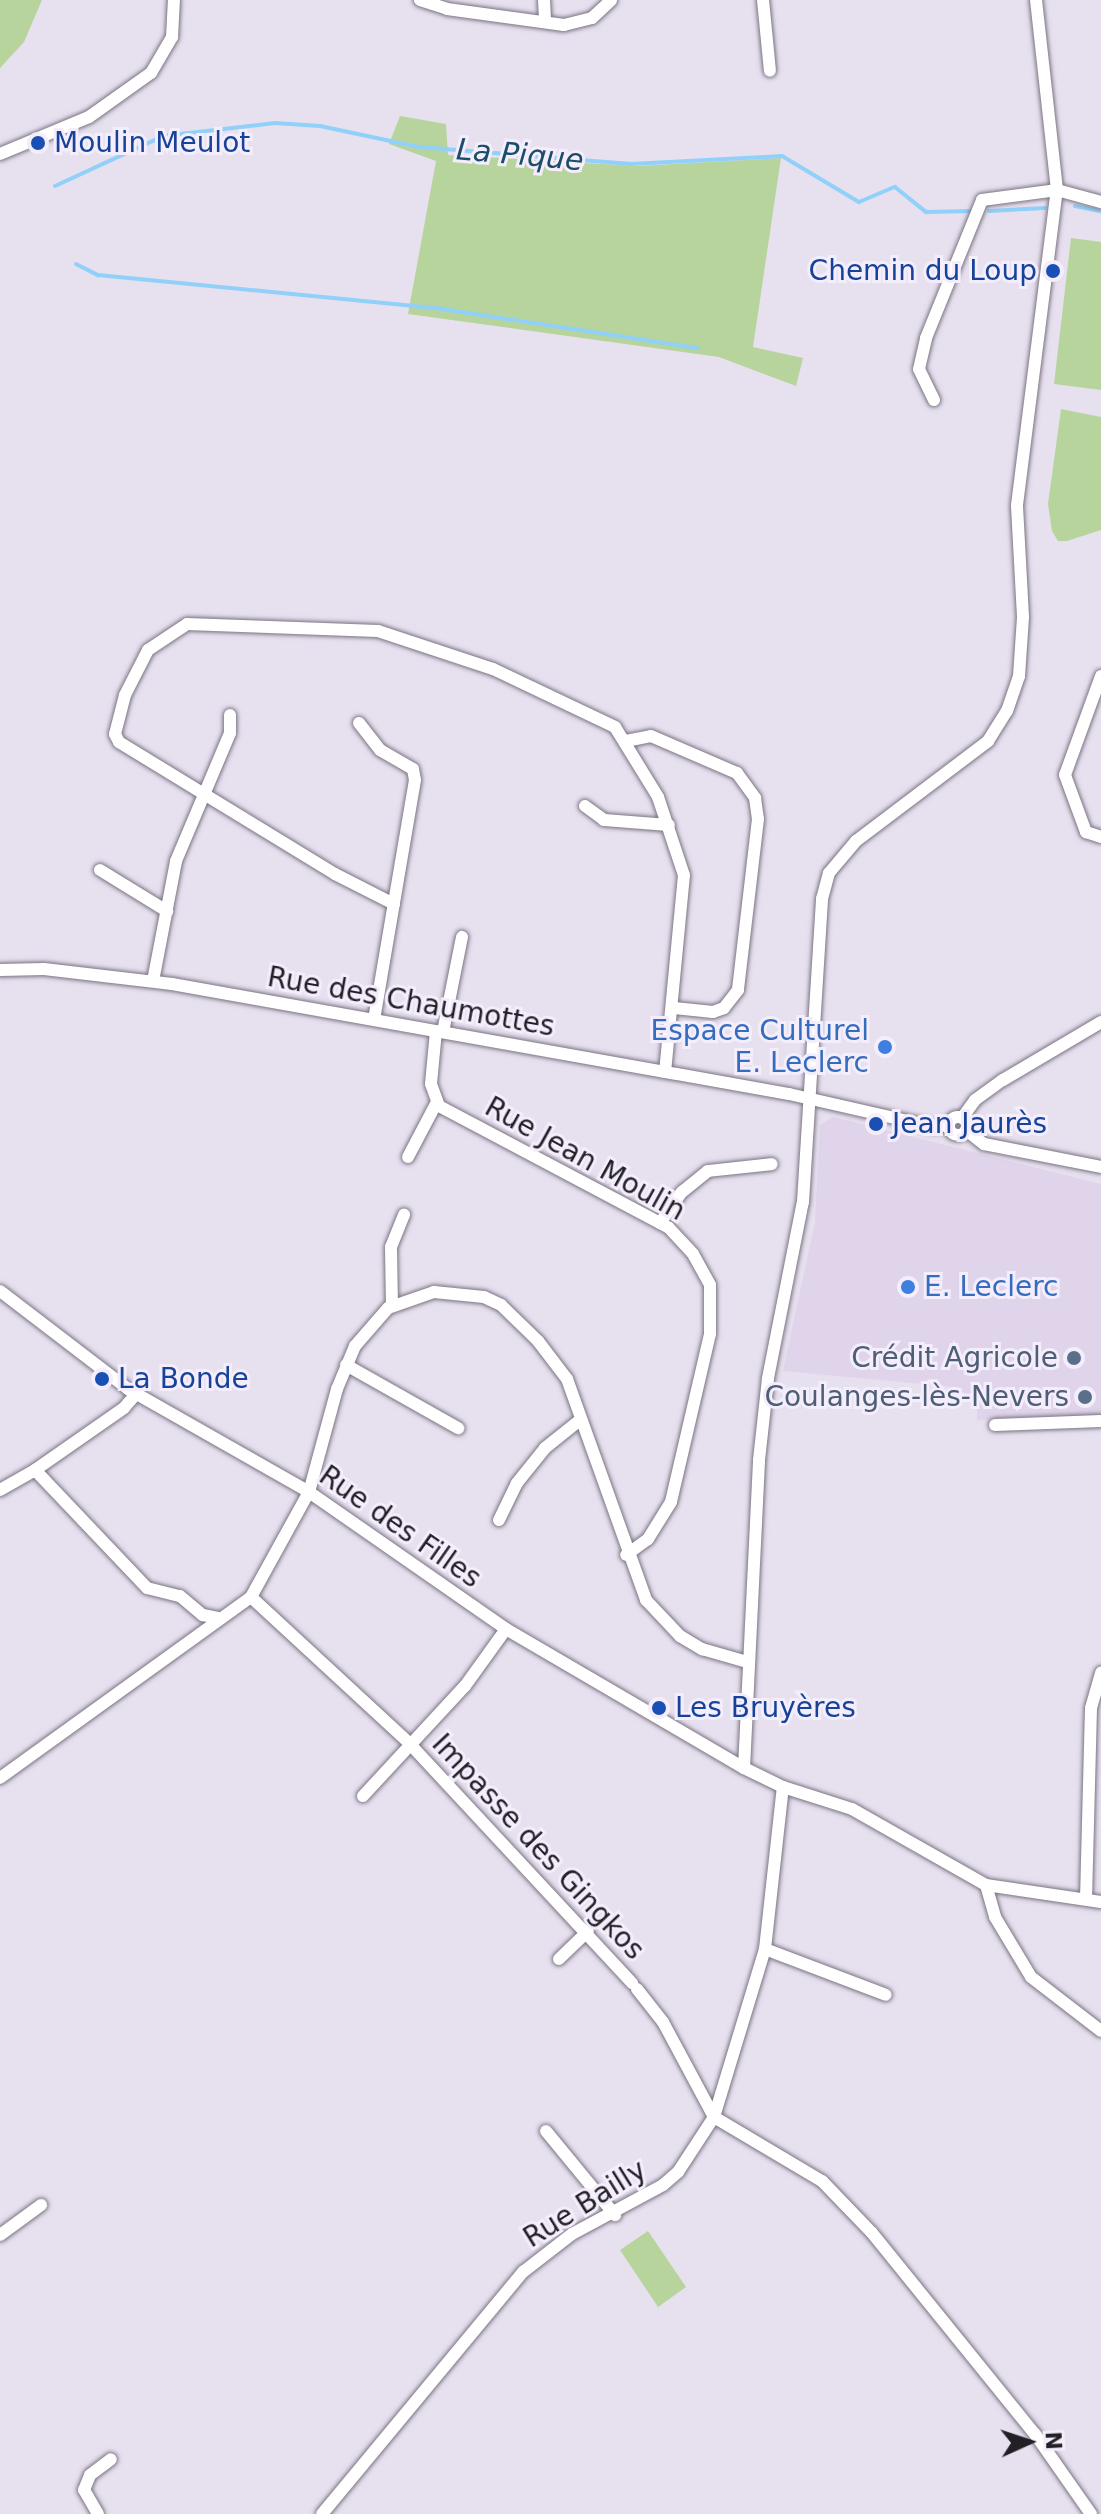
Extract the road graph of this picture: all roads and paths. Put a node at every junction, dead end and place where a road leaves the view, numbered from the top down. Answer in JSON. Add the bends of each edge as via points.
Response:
{"nodes":[{"id":1,"x":174,"y":0,"type":"edge"},
{"id":2,"x":420,"y":0,"type":"edge"},
{"id":3,"x":544,"y":0,"type":"edge"},
{"id":4,"x":611,"y":0,"type":"edge"},
{"id":5,"x":763,"y":0,"type":"edge"},
{"id":6,"x":1036,"y":0,"type":"edge"},
{"id":7,"x":545,"y":22,"type":"junction"},
{"id":8,"x":770,"y":71,"type":"dead end"},
{"id":9,"x":0,"y":154,"type":"edge"},
{"id":10,"x":1057,"y":190,"type":"junction"},
{"id":11,"x":1101,"y":202,"type":"edge"},
{"id":12,"x":934,"y":400,"type":"dead end"},
{"id":13,"x":1101,"y":676,"type":"edge"},
{"id":14,"x":230,"y":715,"type":"dead end"},
{"id":15,"x":359,"y":723,"type":"dead end"},
{"id":16,"x":626,"y":741,"type":"junction"},
{"id":17,"x":203,"y":792,"type":"junction"},
{"id":18,"x":585,"y":806,"type":"dead end"},
{"id":19,"x":669,"y":825,"type":"junction"},
{"id":20,"x":1101,"y":837,"type":"edge"},
{"id":21,"x":100,"y":870,"type":"dead end"},
{"id":22,"x":394,"y":904,"type":"junction"},
{"id":23,"x":167,"y":911,"type":"junction"},
{"id":24,"x":462,"y":937,"type":"dead end"},
{"id":25,"x":0,"y":970,"type":"edge"},
{"id":26,"x":153,"y":981,"type":"junction"},
{"id":27,"x":674,"y":1008,"type":"junction"},
{"id":28,"x":374,"y":1020,"type":"junction"},
{"id":29,"x":1101,"y":1022,"type":"edge"},
{"id":30,"x":440,"y":1031,"type":"junction"},
{"id":31,"x":665,"y":1072,"type":"junction"},
{"id":32,"x":812,"y":1100,"type":"junction"},
{"id":33,"x":437,"y":1102,"type":"junction"},
{"id":34,"x":964,"y":1124,"type":"junction"},
{"id":35,"x":408,"y":1157,"type":"dead end"},
{"id":36,"x":772,"y":1164,"type":"dead end"},
{"id":37,"x":1101,"y":1167,"type":"edge"},
{"id":38,"x":404,"y":1214,"type":"dead end"},
{"id":39,"x":660,"y":1223,"type":"junction"},
{"id":40,"x":0,"y":1291,"type":"edge"},
{"id":41,"x":392,"y":1306,"type":"junction"},
{"id":42,"x":346,"y":1365,"type":"junction"},
{"id":43,"x":136,"y":1394,"type":"junction"},
{"id":44,"x":580,"y":1420,"type":"junction"},
{"id":45,"x":1101,"y":1421,"type":"edge"},
{"id":46,"x":995,"y":1425,"type":"dead end"},
{"id":47,"x":458,"y":1428,"type":"dead end"},
{"id":48,"x":35,"y":1470,"type":"junction"},
{"id":49,"x":0,"y":1490,"type":"edge"},
{"id":50,"x":309,"y":1492,"type":"junction"},
{"id":51,"x":499,"y":1520,"type":"dead end"},
{"id":52,"x":626,"y":1555,"type":"junction"},
{"id":53,"x":251,"y":1597,"type":"junction"},
{"id":54,"x":218,"y":1618,"type":"junction"},
{"id":55,"x":506,"y":1629,"type":"junction"},
{"id":56,"x":747,"y":1662,"type":"junction"},
{"id":57,"x":1101,"y":1672,"type":"edge"},
{"id":58,"x":409,"y":1743,"type":"junction"},
{"id":59,"x":744,"y":1768,"type":"junction"},
{"id":60,"x":1095,"y":1777,"type":"edge"},
{"id":61,"x":0,"y":1778,"type":"edge"},
{"id":62,"x":783,"y":1787,"type":"junction"},
{"id":63,"x":363,"y":1796,"type":"dead end"},
{"id":64,"x":986,"y":1885,"type":"junction"},
{"id":65,"x":1086,"y":1899,"type":"junction"},
{"id":66,"x":1101,"y":1902,"type":"edge"},
{"id":67,"x":588,"y":1931,"type":"junction"},
{"id":68,"x":765,"y":1949,"type":"junction"},
{"id":69,"x":559,"y":1959,"type":"dead end"},
{"id":70,"x":886,"y":1995,"type":"dead end"},
{"id":71,"x":1101,"y":2031,"type":"edge"},
{"id":72,"x":714,"y":2117,"type":"junction"},
{"id":73,"x":546,"y":2131,"type":"dead end"},
{"id":74,"x":41,"y":2205,"type":"dead end"},
{"id":75,"x":615,"y":2215,"type":"junction"},
{"id":76,"x":0,"y":2235,"type":"edge"},
{"id":77,"x":111,"y":2459,"type":"dead end"},
{"id":78,"x":98,"y":2514,"type":"edge"},
{"id":79,"x":322,"y":2514,"type":"edge"},
{"id":80,"x":1091,"y":2514,"type":"edge"}],
"edges":[{"from":1,"to":9,"type":"street","via":[[172,37],[151,73],[89,117]]},
{"from":2,"to":7,"type":"street"},
{"from":3,"to":7,"type":"street"},
{"from":4,"to":7,"type":"street","via":[[580,23]]},
{"from":5,"to":8,"type":"street"},
{"from":6,"to":10,"type":"street"},
{"from":10,"to":11,"type":"street"},
{"from":10,"to":12,"type":"street","via":[[982,200],[926,338],[919,369]]},
{"from":10,"to":32,"type":"street","via":[[1017,505],[1023,617],[1019,676],[1007,711],[988,741],[952,773],[873,825],[829,873],[817,934]]},
{"from":13,"to":20,"type":"street","via":[[1065,775],[1086,832]]},
{"from":14,"to":17,"type":"street","via":[[230,733]]},
{"from":15,"to":22,"type":"street","via":[[380,750],[414,774]]},
{"from":16,"to":17,"type":"street","via":[[615,727],[564,699],[378,631],[187,624],[140,658],[115,734],[132,752]]},
{"from":16,"to":19,"type":"street"},
{"from":16,"to":27,"type":"street","via":[[651,736],[737,773],[755,798],[758,819],[738,990],[724,1008],[713,1012]]},
{"from":17,"to":22,"type":"street"},
{"from":17,"to":23,"type":"street","via":[[176,861]]},
{"from":18,"to":19,"type":"street","via":[[604,820]]},
{"from":19,"to":27,"type":"street","via":[[679,848],[685,898]]},
{"from":21,"to":23,"type":"street"},
{"from":22,"to":28,"type":"street"},
{"from":23,"to":26,"type":"street"},
{"from":24,"to":30,"type":"street"},
{"from":25,"to":26,"type":"street","name":"Rue des Chaumottes","via":[[44,969]]},
{"from":26,"to":28,"type":"street","name":"Rue des Chaumottes"},
{"from":27,"to":31,"type":"street"},
{"from":28,"to":30,"type":"street","name":"Rue des Chaumottes"},
{"from":29,"to":34,"type":"street","via":[[975,1100]]},
{"from":30,"to":31,"type":"street","name":"Rue des Chaumottes"},
{"from":30,"to":33,"type":"street","via":[[431,1084]]},
{"from":31,"to":32,"type":"street","name":"Rue des Chaumottes"},
{"from":32,"to":34,"type":"street","name":"Rue des Chaumottes","via":[[923,1125],[949,1125],[953,1119]]},
{"from":32,"to":56,"type":"street","via":[[795,1256],[768,1378]]},
{"from":33,"to":35,"type":"street"},
{"from":33,"to":39,"type":"street","name":"Rue Jean Moulin"},
{"from":34,"to":37,"type":"street","via":[[984,1144]]},
{"from":36,"to":39,"type":"street","via":[[708,1171],[682,1192]]},
{"from":38,"to":41,"type":"street","via":[[391,1247]]},
{"from":39,"to":52,"type":"street","name":"Rue Jean Moulin","via":[[702,1267],[710,1285],[712,1314],[671,1502],[653,1533]]},
{"from":40,"to":43,"type":"street","name":"Rue des Filles"},
{"from":41,"to":42,"type":"street","via":[[375,1320]]},
{"from":41,"to":44,"type":"street","via":[[434,1292],[484,1297],[501,1305],[567,1379]]},
{"from":42,"to":47,"type":"street"},
{"from":42,"to":50,"type":"street"},
{"from":43,"to":48,"type":"street"},
{"from":43,"to":50,"type":"street","name":"Rue des Filles"},
{"from":44,"to":51,"type":"street","via":[[545,1448],[510,1495]]},
{"from":44,"to":52,"type":"street"},
{"from":45,"to":46,"type":"street"},
{"from":48,"to":49,"type":"street"},
{"from":48,"to":54,"type":"street","via":[[147,1588],[180,1596],[203,1615]]},
{"from":50,"to":53,"type":"street"},
{"from":50,"to":55,"type":"street","name":"Rue des Filles"},
{"from":52,"to":56,"type":"street","via":[[646,1600],[680,1636],[702,1649]]},
{"from":53,"to":54,"type":"street"},
{"from":53,"to":58,"type":"street","name":"Impasse des Gingkos"},
{"from":54,"to":61,"type":"street"},
{"from":55,"to":58,"type":"street","via":[[465,1686]]},
{"from":55,"to":59,"type":"street","name":"Rue des Filles"},
{"from":56,"to":59,"type":"street"},
{"from":57,"to":60,"type":"street","via":[[1091,1696]]},
{"from":58,"to":63,"type":"street"},
{"from":58,"to":67,"type":"street","name":"Impasse des Gingkos"},
{"from":59,"to":62,"type":"street","name":"Rue des Filles"},
{"from":60,"to":65,"type":"street"},
{"from":62,"to":64,"type":"street","name":"Rue des Filles","via":[[852,1809]]},
{"from":62,"to":68,"type":"street","name":"Rue Bailly"},
{"from":64,"to":65,"type":"street"},
{"from":64,"to":71,"type":"street","via":[[995,1917],[1031,1977]]},
{"from":65,"to":66,"type":"street"},
{"from":67,"to":69,"type":"street"},
{"from":67,"to":72,"type":"street","name":"Impasse des Gingkos","via":[[663,2022]]},
{"from":68,"to":70,"type":"street"},
{"from":68,"to":72,"type":"street","name":"Rue Bailly"},
{"from":72,"to":75,"type":"street","name":"Rue Bailly","via":[[678,2172]]},
{"from":72,"to":80,"type":"street","via":[[822,2181],[872,2233],[1025,2421]]},
{"from":73,"to":75,"type":"street"},
{"from":74,"to":76,"type":"street"},
{"from":75,"to":79,"type":"street","name":"Rue Bailly","via":[[572,2234],[523,2272]]},
{"from":77,"to":78,"type":"street","via":[[90,2475],[84,2490]]}]}
